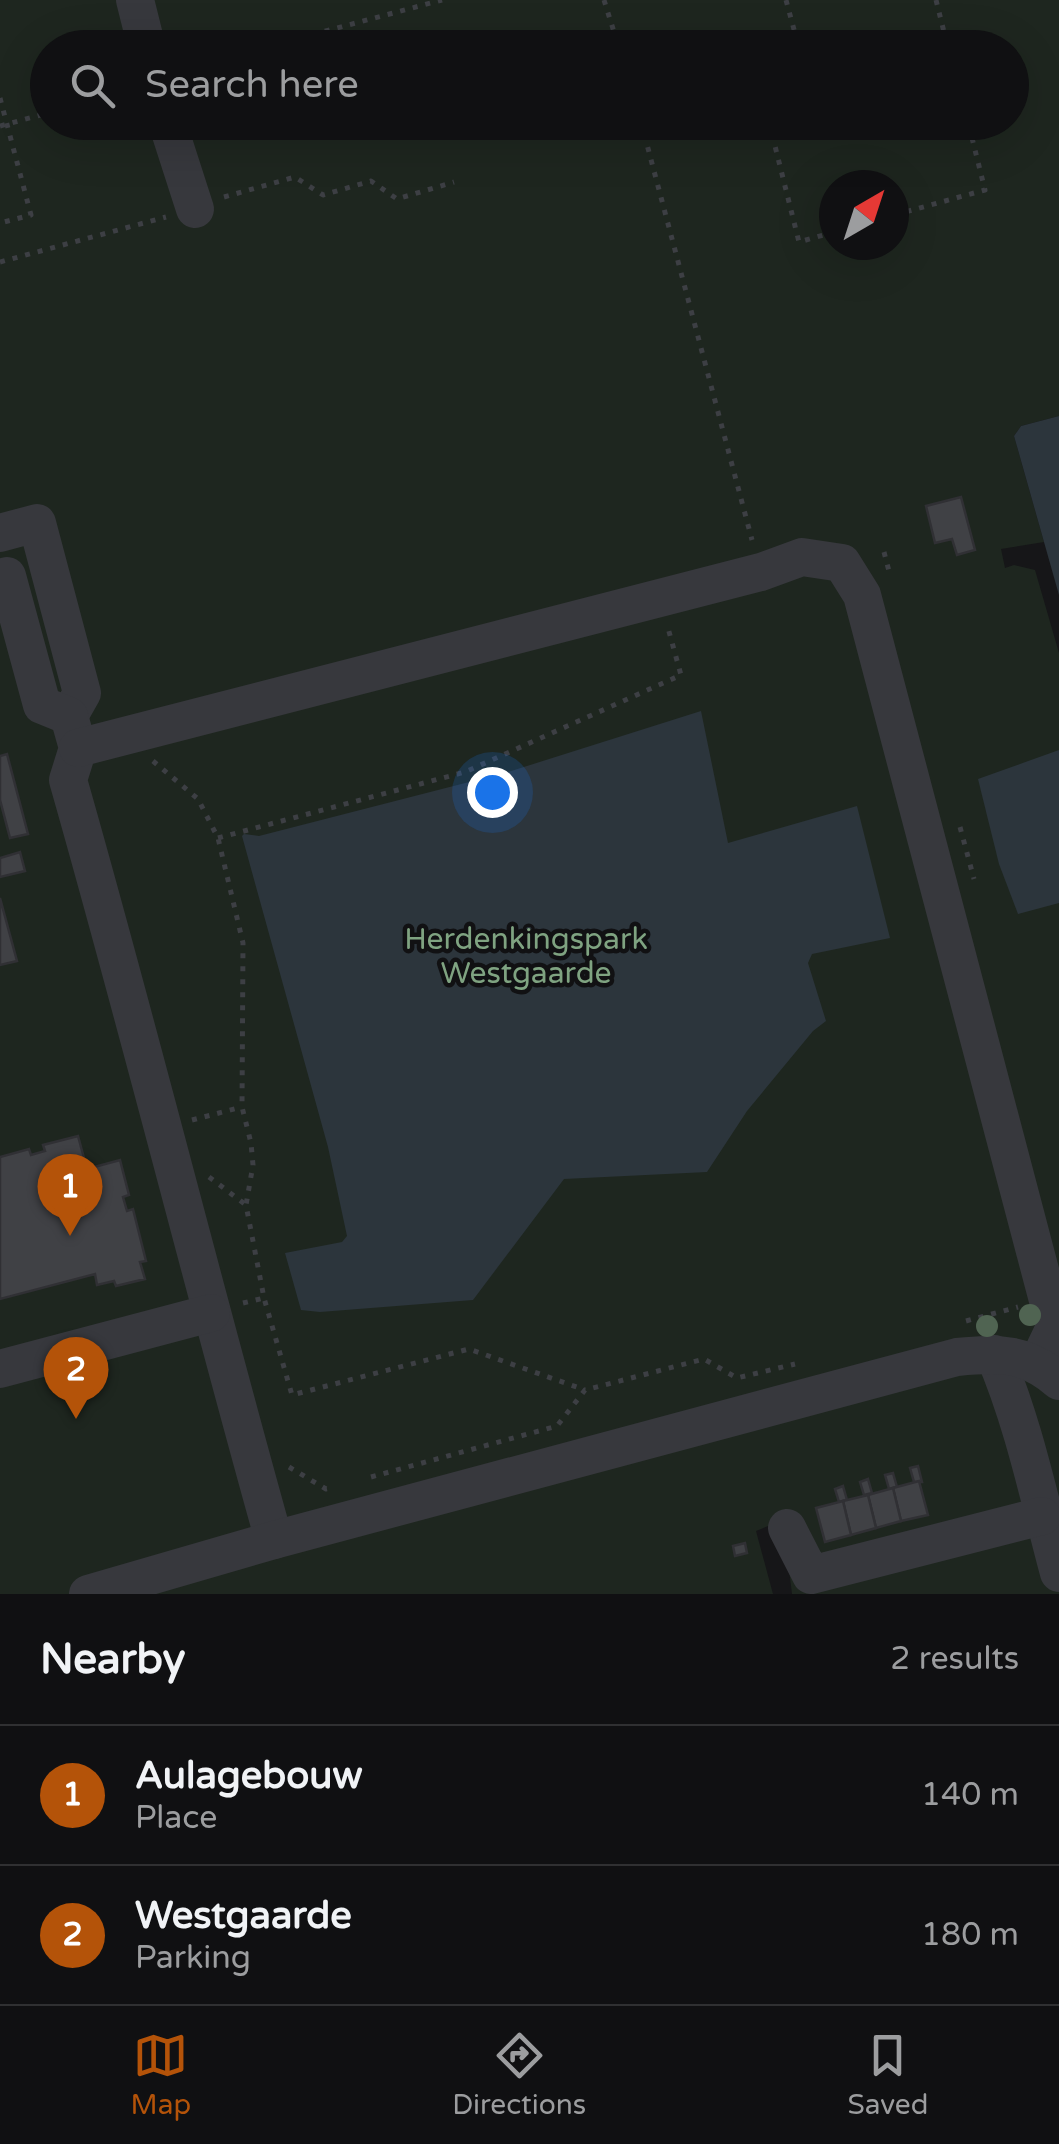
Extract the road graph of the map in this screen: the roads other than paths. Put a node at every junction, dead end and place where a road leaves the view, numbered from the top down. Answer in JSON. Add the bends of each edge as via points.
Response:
{"nodes":[{"id":1,"x":135,"y":0,"type":"edge"},
{"id":2,"x":142,"y":30,"type":"edge"},
{"id":3,"x":173,"y":140,"type":"edge"},
{"id":4,"x":194,"y":209,"type":"dead end"},
{"id":5,"x":0,"y":533,"type":"edge"},
{"id":6,"x":48,"y":565,"type":"junction"},
{"id":7,"x":4,"y":576,"type":"edge"},
{"id":8,"x":73,"y":732,"type":"junction"},
{"id":9,"x":227,"y":1308,"type":"junction"},
{"id":10,"x":1054,"y":1318,"type":"edge"},
{"id":11,"x":994,"y":1354,"type":"junction"},
{"id":12,"x":0,"y":1369,"type":"edge"},
{"id":13,"x":1049,"y":1372,"type":"edge"},
{"id":14,"x":787,"y":1528,"type":"dead end"},
{"id":15,"x":1050,"y":1531,"type":"edge"},
{"id":16,"x":274,"y":1540,"type":"junction"},
{"id":17,"x":88,"y":1594,"type":"edge"}],
"edges":[{"from":1,"to":2,"type":"street"},
{"from":3,"to":4,"type":"street"},
{"from":5,"to":6,"type":"street","via":[[37,524]]},
{"from":6,"to":7,"type":"street"},
{"from":6,"to":8,"type":"street","via":[[82,693]]},
{"from":7,"to":8,"type":"street","via":[[42,705]]},
{"from":8,"to":9,"type":"street","via":[[68,780]]},
{"from":8,"to":10,"type":"street","via":[[124,736],[802,557],[842,563],[862,595]]},
{"from":9,"to":12,"type":"street"},
{"from":9,"to":16,"type":"street","via":[[248,1442]]},
{"from":10,"to":13,"type":"street"},
{"from":11,"to":13,"type":"street"},
{"from":11,"to":15,"type":"street"},
{"from":11,"to":16,"type":"street","via":[[956,1357]]},
{"from":14,"to":15,"type":"street","via":[[811,1575]]},
{"from":16,"to":17,"type":"street"}]}
